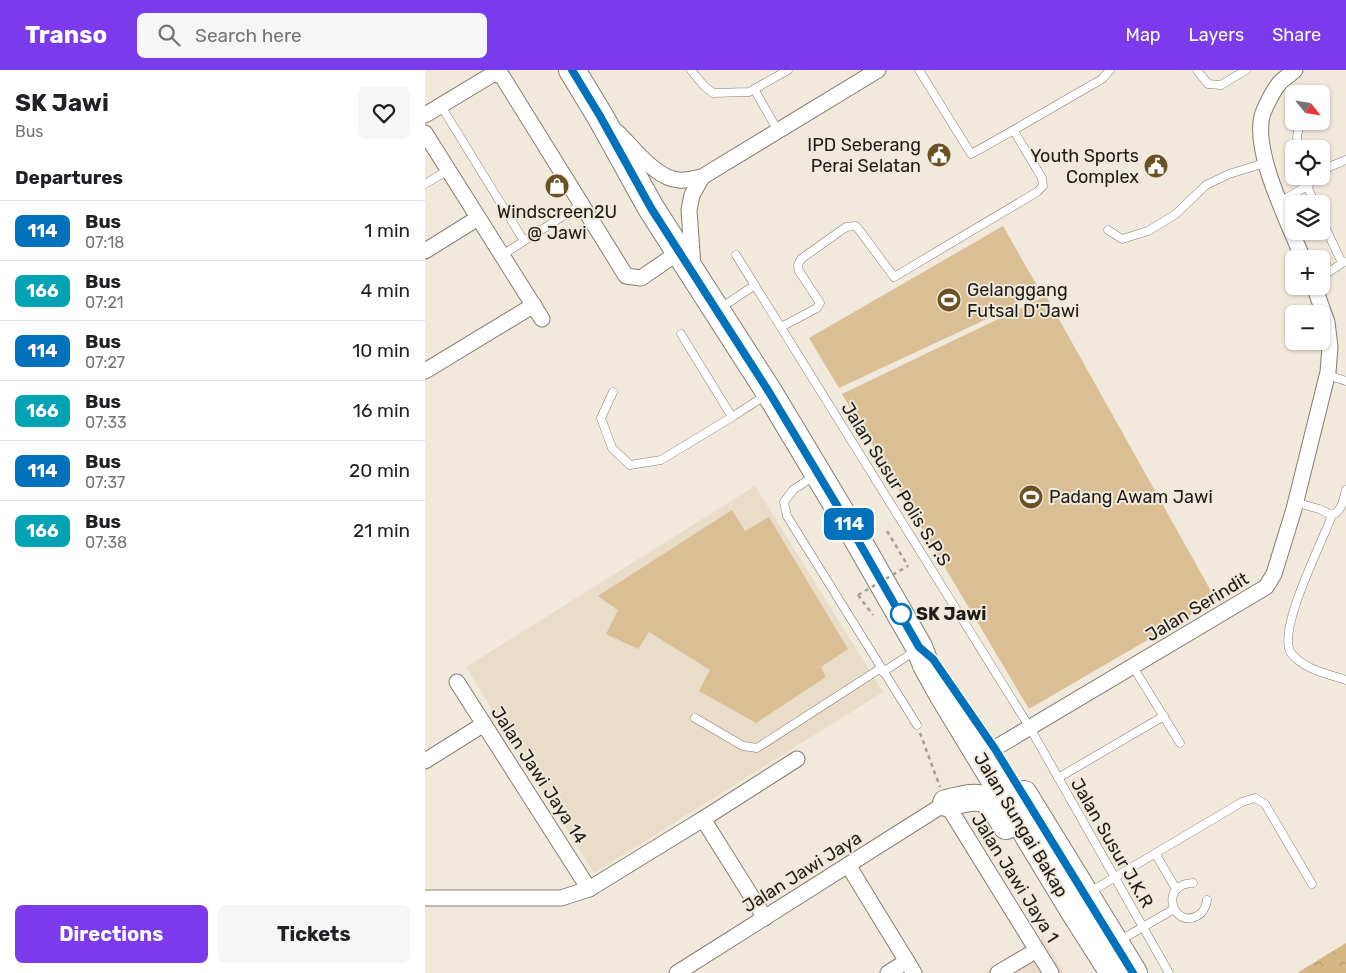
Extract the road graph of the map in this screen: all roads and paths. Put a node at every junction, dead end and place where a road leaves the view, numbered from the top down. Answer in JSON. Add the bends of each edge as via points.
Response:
{"nodes":[{"id":1,"x":572,"y":70,"type":"edge"},
{"id":2,"x":691,"y":70,"type":"edge"},
{"id":3,"x":788,"y":70,"type":"edge"},
{"id":4,"x":919,"y":70,"type":"edge"},
{"id":5,"x":1110,"y":70,"type":"edge"},
{"id":6,"x":1197,"y":70,"type":"edge"},
{"id":7,"x":1246,"y":70,"type":"edge"},
{"id":8,"x":1295,"y":70,"type":"edge"},
{"id":9,"x":873,"y":71,"type":"edge"},
{"id":10,"x":754,"y":89,"type":"junction"},
{"id":11,"x":441,"y":106,"type":"junction"},
{"id":12,"x":425,"y":115,"type":"edge"},
{"id":13,"x":600,"y":116,"type":"junction"},
{"id":14,"x":778,"y":131,"type":"junction"},
{"id":15,"x":1014,"y":131,"type":"junction"},
{"id":16,"x":425,"y":133,"type":"edge"},
{"id":17,"x":1346,"y":160,"type":"edge"},
{"id":18,"x":1265,"y":163,"type":"junction"},
{"id":19,"x":1330,"y":167,"type":"edge"},
{"id":20,"x":449,"y":170,"type":"junction"},
{"id":21,"x":702,"y":177,"type":"junction"},
{"id":22,"x":425,"y":184,"type":"edge"},
{"id":23,"x":1307,"y":186,"type":"joint"},
{"id":24,"x":1311,"y":195,"type":"edge"},
{"id":25,"x":1280,"y":202,"type":"junction"},
{"id":26,"x":582,"y":204,"type":"junction"},
{"id":27,"x":478,"y":218,"type":"junction"},
{"id":28,"x":1108,"y":230,"type":"dead end"},
{"id":29,"x":1330,"y":235,"type":"edge"},
{"id":30,"x":524,"y":241,"type":"junction"},
{"id":31,"x":1299,"y":250,"type":"edge"},
{"id":32,"x":425,"y":251,"type":"edge"},
{"id":33,"x":679,"y":252,"type":"junction"},
{"id":34,"x":502,"y":255,"type":"junction"},
{"id":35,"x":736,"y":255,"type":"dead end"},
{"id":36,"x":1344,"y":262,"type":"edge"},
{"id":37,"x":1330,"y":272,"type":"edge"},
{"id":38,"x":694,"y":273,"type":"junction"},
{"id":39,"x":755,"y":285,"type":"junction"},
{"id":40,"x":1317,"y":295,"type":"edge"},
{"id":41,"x":534,"y":305,"type":"junction"},
{"id":42,"x":717,"y":310,"type":"junction"},
{"id":43,"x":542,"y":319,"type":"dead end"},
{"id":44,"x":781,"y":328,"type":"junction"},
{"id":45,"x":681,"y":334,"type":"dead end"},
{"id":46,"x":425,"y":371,"type":"edge"},
{"id":47,"x":1327,"y":375,"type":"junction"},
{"id":48,"x":1346,"y":381,"type":"edge"},
{"id":49,"x":613,"y":392,"type":"dead end"},
{"id":50,"x":769,"y":392,"type":"junction"},
{"id":51,"x":732,"y":417,"type":"junction"},
{"id":52,"x":818,"y":473,"type":"junction"},
{"id":53,"x":1346,"y":490,"type":"edge"},
{"id":54,"x":1295,"y":502,"type":"junction"},
{"id":55,"x":1332,"y":515,"type":"junction"},
{"id":56,"x":887,"y":532,"type":"dead end"},
{"id":57,"x":873,"y":615,"type":"dead end"},
{"id":58,"x":919,"y":647,"type":"junction"},
{"id":59,"x":1133,"y":667,"type":"junction"},
{"id":60,"x":882,"y":670,"type":"junction"},
{"id":61,"x":1346,"y":680,"type":"edge"},
{"id":62,"x":457,"y":682,"type":"dead end"},
{"id":63,"x":942,"y":694,"type":"junction"},
{"id":64,"x":1164,"y":716,"type":"junction"},
{"id":65,"x":695,"y":718,"type":"dead end"},
{"id":66,"x":484,"y":724,"type":"junction"},
{"id":67,"x":917,"y":725,"type":"joint"},
{"id":68,"x":1029,"y":728,"type":"junction"},
{"id":69,"x":1180,"y":743,"type":"dead end"},
{"id":70,"x":988,"y":753,"type":"junction"},
{"id":71,"x":797,"y":759,"type":"dead end"},
{"id":72,"x":425,"y":761,"type":"edge"},
{"id":73,"x":1058,"y":778,"type":"junction"},
{"id":74,"x":946,"y":802,"type":"junction"},
{"id":75,"x":703,"y":819,"type":"junction"},
{"id":76,"x":1155,"y":853,"type":"junction"},
{"id":77,"x":848,"y":865,"type":"junction"},
{"id":78,"x":1115,"y":878,"type":"junction"},
{"id":79,"x":1193,"y":883,"type":"dead end"},
{"id":80,"x":1312,"y":884,"type":"dead end"},
{"id":81,"x":589,"y":889,"type":"junction"},
{"id":82,"x":1176,"y":889,"type":"junction"},
{"id":83,"x":425,"y":898,"type":"edge"},
{"id":84,"x":1207,"y":900,"type":"dead end"},
{"id":85,"x":1079,"y":902,"type":"junction"},
{"id":86,"x":1174,"y":909,"type":"junction"},
{"id":87,"x":765,"y":918,"type":"junction"},
{"id":88,"x":1143,"y":927,"type":"junction"},
{"id":89,"x":1115,"y":943,"type":"junction"},
{"id":90,"x":1037,"y":950,"type":"junction"},
{"id":91,"x":910,"y":967,"type":"edge"},
{"id":92,"x":677,"y":973,"type":"edge"},
{"id":93,"x":888,"y":973,"type":"edge"},
{"id":94,"x":998,"y":973,"type":"edge"},
{"id":95,"x":1051,"y":973,"type":"edge"},
{"id":96,"x":1113,"y":973,"type":"edge"},
{"id":97,"x":1133,"y":973,"type":"edge"},
{"id":98,"x":1169,"y":973,"type":"edge"}],
"edges":[{"from":1,"to":13,"type":"highway","name":"Jalan Sungai Bakap"},
{"from":2,"to":10,"type":"lane","via":[[713,93],[749,92]]},
{"from":3,"to":10,"type":"lane"},
{"from":4,"to":15,"type":"lane","via":[[971,154]]},
{"from":5,"to":15,"type":"lane","via":[[1102,79]]},
{"from":6,"to":7,"type":"lane","via":[[1208,84],[1221,85]]},
{"from":8,"to":18,"type":"street","via":[[1278,85],[1262,116],[1261,146]]},
{"from":9,"to":14,"type":"street"},
{"from":10,"to":14,"type":"lane"},
{"from":11,"to":12,"type":"street"},
{"from":11,"to":26,"type":"street","via":[[493,74],[502,76]]},
{"from":11,"to":30,"type":"lane"},
{"from":13,"to":21,"type":"street","via":[[655,170],[668,178]]},
{"from":13,"to":33,"type":"highway","name":"Jalan Sungai Bakap"},
{"from":14,"to":21,"type":"street"},
{"from":15,"to":44,"type":"lane","via":[[1042,178],[1043,186],[1037,192],[894,277],[856,226],[846,227],[797,265],[820,303],[817,308]]},
{"from":16,"to":20,"type":"street"},
{"from":17,"to":19,"type":"lane"},
{"from":18,"to":25,"type":"street"},
{"from":18,"to":28,"type":"lane","via":[[1206,185],[1176,214],[1148,231],[1122,239]]},
{"from":20,"to":22,"type":"lane"},
{"from":20,"to":27,"type":"street"},
{"from":21,"to":38,"type":"street","via":[[692,195],[689,210]]},
{"from":23,"to":24,"type":"lane"},
{"from":23,"to":25,"type":"lane"},
{"from":25,"to":31,"type":"street"},
{"from":26,"to":30,"type":"lane"},
{"from":26,"to":33,"type":"street","via":[[626,276],[641,278]]},
{"from":27,"to":32,"type":"street"},
{"from":27,"to":34,"type":"street"},
{"from":29,"to":36,"type":"lane"},
{"from":30,"to":34,"type":"lane"},
{"from":33,"to":38,"type":"highway","name":"Jalan Sungai Bakap"},
{"from":34,"to":41,"type":"street"},
{"from":35,"to":39,"type":"lane","name":"Jalan Susur Polis S.P.S"},
{"from":36,"to":37,"type":"lane"},
{"from":38,"to":42,"type":"highway","name":"Jalan Sungai Bakap"},
{"from":39,"to":42,"type":"lane"},
{"from":39,"to":44,"type":"lane","name":"Jalan Susur Polis S.P.S"},
{"from":40,"to":47,"type":"street","name":"Jalan Serindit","via":[[1327,322],[1330,347]]},
{"from":41,"to":43,"type":"street"},
{"from":41,"to":46,"type":"street"},
{"from":42,"to":50,"type":"highway","name":"Jalan Sungai Bakap"},
{"from":44,"to":68,"type":"lane","name":"Jalan Susur Polis S.P.S"},
{"from":45,"to":51,"type":"lane"},
{"from":47,"to":48,"type":"lane"},
{"from":47,"to":54,"type":"street","name":"Jalan Serindit"},
{"from":49,"to":51,"type":"lane","via":[[601,418],[612,448],[630,465],[661,460]]},
{"from":50,"to":51,"type":"lane"},
{"from":50,"to":52,"type":"highway","name":"Jalan Sungai Bakap"},
{"from":52,"to":58,"type":"highway","name":"Jalan Sungai Bakap"},
{"from":52,"to":60,"type":"lane","via":[[793,490],[784,502],[787,516]]},
{"from":53,"to":55,"type":"lane","via":[[1341,507]]},
{"from":54,"to":55,"type":"lane"},
{"from":54,"to":59,"type":"street","name":"Jalan Serindit","via":[[1274,574],[1267,587]]},
{"from":55,"to":61,"type":"lane","via":[[1298,596],[1287,641],[1290,652],[1300,661]]},
{"from":56,"to":57,"type":"path","bridge":true,"via":[[908,566],[858,595]]},
{"from":58,"to":60,"type":"lane"},
{"from":58,"to":63,"type":"highway","name":"Jalan Sungai Bakap"},
{"from":58,"to":70,"type":"highway","name":"Jalan Sungai Bakap","via":[[933,659]]},
{"from":59,"to":64,"type":"lane"},
{"from":59,"to":68,"type":"street","name":"Jalan Serindit"},
{"from":60,"to":65,"type":"lane","via":[[757,748],[743,746]]},
{"from":60,"to":67,"type":"lane"},
{"from":62,"to":66,"type":"street","name":"Jalan Jawi Jaya 14"},
{"from":63,"to":70,"type":"highway","name":"Jalan Sungai Bakap"},
{"from":63,"to":74,"type":"highway","via":[[946,713],[974,775]]},
{"from":64,"to":69,"type":"lane"},
{"from":64,"to":73,"type":"lane"},
{"from":66,"to":72,"type":"street"},
{"from":66,"to":81,"type":"street","name":"Jalan Jawi Jaya 14"},
{"from":67,"to":74,"type":"path"},
{"from":68,"to":70,"type":"street","name":"Jalan Serindit"},
{"from":68,"to":73,"type":"lane","name":"Jalan Susur J.K.R"},
{"from":70,"to":85,"type":"highway","name":"Jalan Sungai Bakap"},
{"from":71,"to":75,"type":"street"},
{"from":73,"to":78,"type":"lane","name":"Jalan Susur J.K.R"},
{"from":74,"to":77,"type":"street","name":"Jalan Jawi Jaya"},
{"from":74,"to":85,"type":"highway","via":[[974,796],[986,799],[996,809],[1025,858]]},
{"from":74,"to":90,"type":"street","name":"Jalan Jawi Jaya 1"},
{"from":75,"to":81,"type":"street"},
{"from":75,"to":87,"type":"street"},
{"from":76,"to":78,"type":"lane"},
{"from":76,"to":80,"type":"lane","via":[[1242,802],[1255,798],[1265,804]]},
{"from":76,"to":82,"type":"lane"},
{"from":77,"to":87,"type":"street","name":"Jalan Jawi Jaya"},
{"from":77,"to":91,"type":"street"},
{"from":78,"to":85,"type":"lane"},
{"from":78,"to":88,"type":"lane","name":"Jalan Susur J.K.R"},
{"from":79,"to":82,"type":"lane","via":[[1185,883]]},
{"from":81,"to":83,"type":"street","via":[[561,898]]},
{"from":82,"to":86,"type":"lane","via":[[1172,901]]},
{"from":84,"to":86,"type":"lane","via":[[1206,908],[1194,918],[1179,915]]},
{"from":85,"to":89,"type":"highway","name":"Jalan Sungai Bakap"},
{"from":85,"to":96,"type":"highway","name":"Jalan Sungai Bakap"},
{"from":86,"to":88,"type":"lane"},
{"from":87,"to":92,"type":"street","name":"Jalan Jawi Jaya"},
{"from":88,"to":89,"type":"lane"},
{"from":88,"to":98,"type":"lane","name":"Jalan Susur J.K.R"},
{"from":89,"to":97,"type":"highway","name":"Jalan Sungai Bakap"},
{"from":90,"to":94,"type":"street"},
{"from":90,"to":95,"type":"street","name":"Jalan Jawi Jaya 1"},
{"from":91,"to":93,"type":"street"}]}
